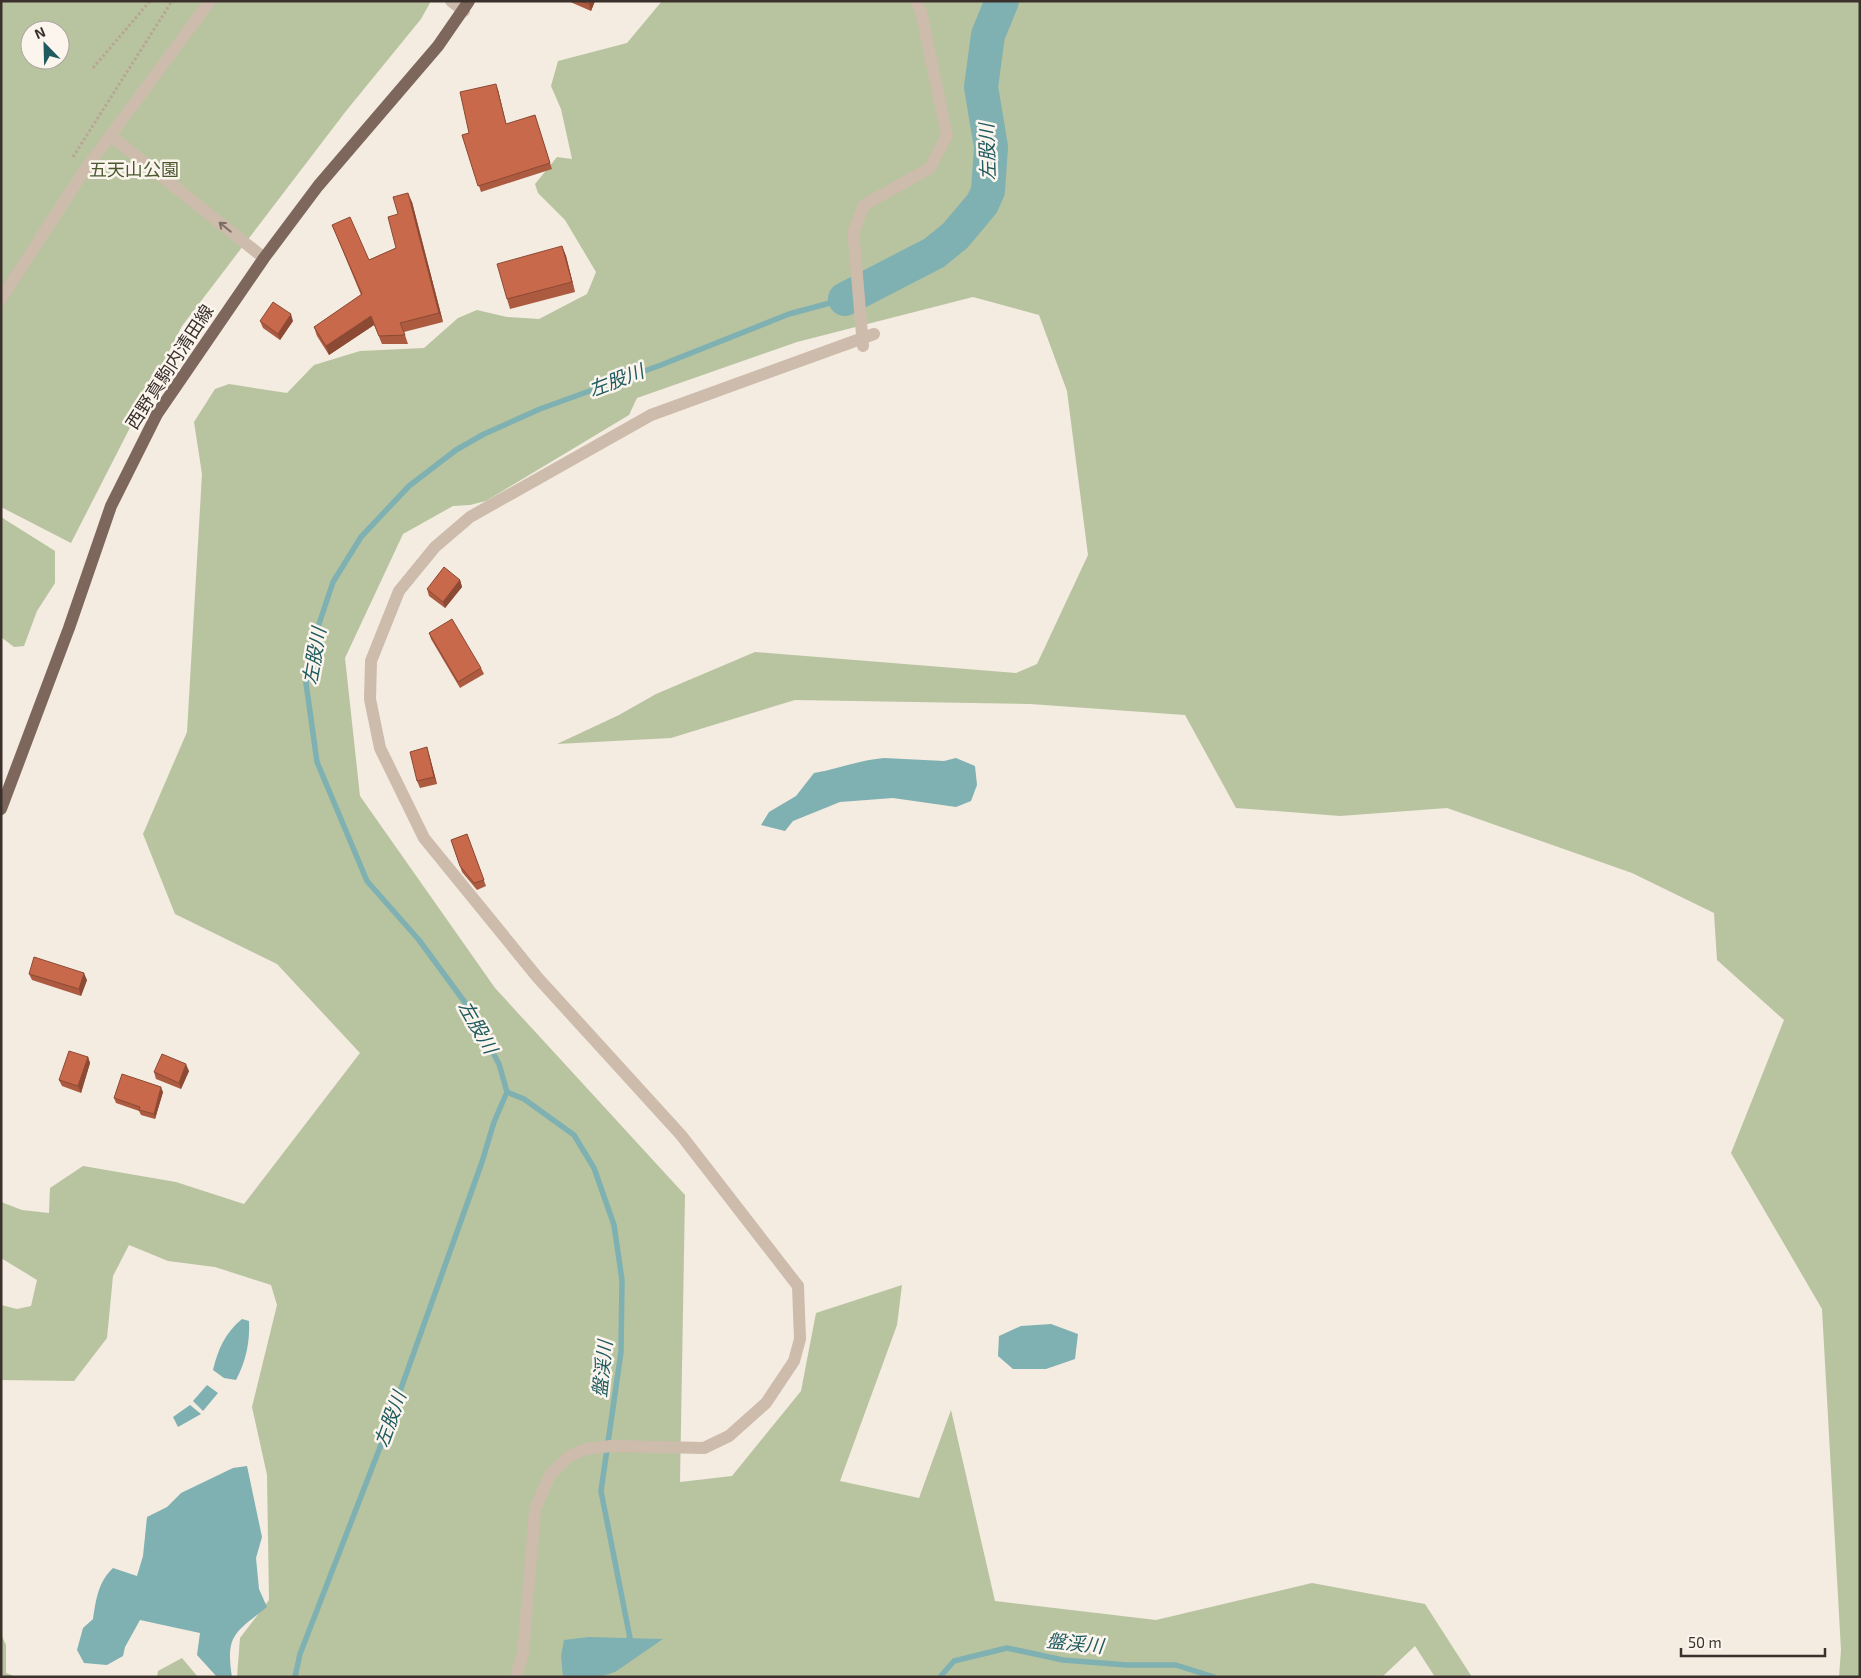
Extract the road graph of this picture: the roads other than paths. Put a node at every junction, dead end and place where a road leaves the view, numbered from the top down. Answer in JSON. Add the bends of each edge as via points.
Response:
{"nodes":[{"id":1,"x":210,"y":1,"type":"edge"},
{"id":2,"x":451,"y":1,"type":"edge"},
{"id":3,"x":916,"y":1,"type":"edge"},
{"id":4,"x":466,"y":6,"type":"edge"},
{"id":5,"x":111,"y":136,"type":"junction"},
{"id":6,"x":264,"y":258,"type":"junction"},
{"id":7,"x":1,"y":300,"type":"edge"},
{"id":8,"x":874,"y":334,"type":"dead end"},
{"id":9,"x":863,"y":346,"type":"dead end"},
{"id":10,"x":1,"y":809,"type":"edge"},
{"id":11,"x":516,"y":1677,"type":"edge"}],
"edges":[{"from":1,"to":5,"type":"street"},
{"from":2,"to":4,"type":"street"},
{"from":3,"to":9,"type":"street","bridge":true,"via":[[947,134],[930,168],[864,205],[853,233]]},
{"from":4,"to":6,"type":"main road","name":"西野真駒内清田線","via":[[438,46],[318,186]]},
{"from":6,"to":5,"type":"street","one_way":true},
{"from":5,"to":7,"type":"street","via":[[53,217]]},
{"from":6,"to":10,"type":"main road","name":"西野真駒内清田線","via":[[156,414],[111,506]]},
{"from":8,"to":11,"type":"street","via":[[651,415],[470,517],[435,547],[399,591],[371,661],[370,699],[380,748],[424,838],[538,978],[681,1135],[798,1286],[800,1339],[794,1361],[766,1403],[729,1436],[704,1448],[611,1446],[586,1449],[568,1457],[550,1475],[535,1509],[522,1654]]}]}
